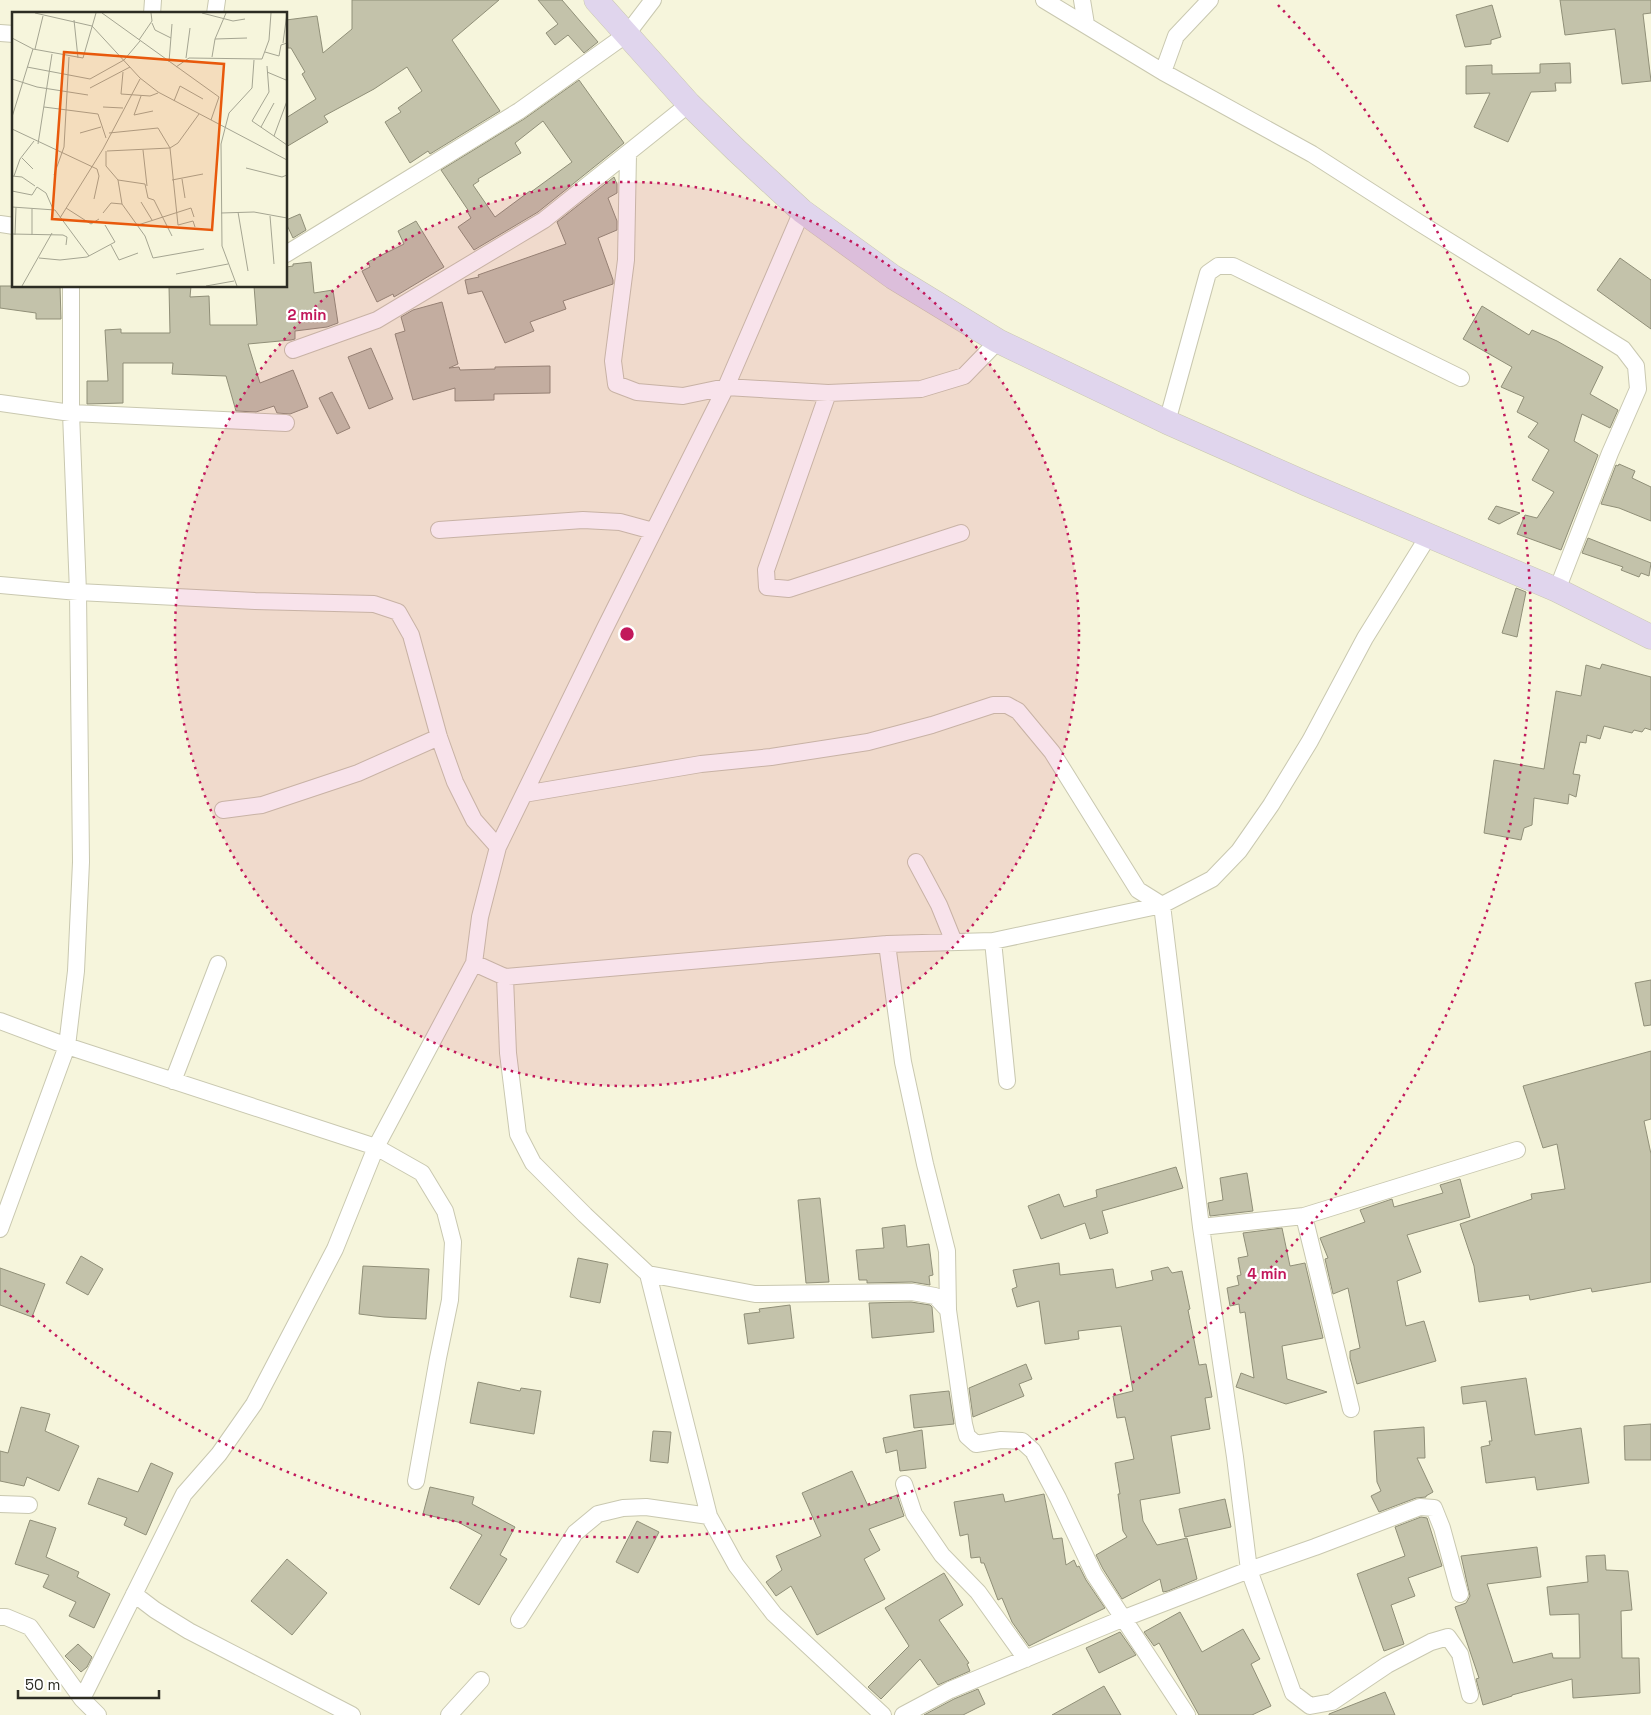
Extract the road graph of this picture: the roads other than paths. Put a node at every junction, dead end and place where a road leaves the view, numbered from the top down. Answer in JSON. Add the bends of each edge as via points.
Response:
{"nodes":[{"id":1,"x":596,"y":0,"type":"edge"},
{"id":2,"x":652,"y":0,"type":"edge"},
{"id":3,"x":1044,"y":0,"type":"edge"},
{"id":4,"x":1082,"y":0,"type":"edge"},
{"id":5,"x":1210,"y":0,"type":"edge"},
{"id":6,"x":1086,"y":24,"type":"junction"},
{"id":7,"x":627,"y":34,"type":"junction"},
{"id":8,"x":1163,"y":72,"type":"junction"},
{"id":9,"x":689,"y":104,"type":"junction"},
{"id":10,"x":628,"y":154,"type":"junction"},
{"id":11,"x":802,"y":211,"type":"junction"},
{"id":12,"x":288,"y":253,"type":"edge"},
{"id":13,"x":71,"y":288,"type":"edge"},
{"id":14,"x":998,"y":340,"type":"junction"},
{"id":15,"x":293,"y":350,"type":"dead end"},
{"id":16,"x":1461,"y":378,"type":"dead end"},
{"id":17,"x":726,"y":387,"type":"junction"},
{"id":18,"x":828,"y":393,"type":"junction"},
{"id":19,"x":0,"y":403,"type":"edge"},
{"id":20,"x":71,"y":414,"type":"junction"},
{"id":21,"x":1167,"y":422,"type":"junction"},
{"id":22,"x":286,"y":423,"type":"dead end"},
{"id":23,"x":439,"y":530,"type":"dead end"},
{"id":24,"x":653,"y":531,"type":"junction"},
{"id":25,"x":961,"y":533,"type":"dead end"},
{"id":26,"x":1429,"y":534,"type":"junction"},
{"id":27,"x":0,"y":585,"type":"edge"},
{"id":28,"x":1557,"y":590,"type":"junction"},
{"id":29,"x":78,"y":592,"type":"junction"},
{"id":30,"x":1651,"y":637,"type":"edge"},
{"id":31,"x":438,"y":737,"type":"junction"},
{"id":32,"x":524,"y":794,"type":"junction"},
{"id":33,"x":223,"y":810,"type":"dead end"},
{"id":34,"x":498,"y":847,"type":"junction"},
{"id":35,"x":916,"y":862,"type":"dead end"},
{"id":36,"x":1162,"y":905,"type":"junction"},
{"id":37,"x":993,"y":941,"type":"junction"},
{"id":38,"x":954,"y":942,"type":"junction"},
{"id":39,"x":887,"y":944,"type":"junction"},
{"id":40,"x":474,"y":963,"type":"junction"},
{"id":41,"x":218,"y":964,"type":"dead end"},
{"id":42,"x":505,"y":977,"type":"junction"},
{"id":43,"x":0,"y":1021,"type":"edge"},
{"id":44,"x":66,"y":1046,"type":"junction"},
{"id":45,"x":173,"y":1081,"type":"junction"},
{"id":46,"x":1007,"y":1081,"type":"dead end"},
{"id":47,"x":376,"y":1147,"type":"junction"},
{"id":48,"x":1517,"y":1150,"type":"dead end"},
{"id":49,"x":1304,"y":1216,"type":"junction"},
{"id":50,"x":1201,"y":1227,"type":"junction"},
{"id":51,"x":0,"y":1229,"type":"edge"},
{"id":52,"x":648,"y":1274,"type":"junction"},
{"id":53,"x":948,"y":1310,"type":"junction"},
{"id":54,"x":1351,"y":1409,"type":"dead end"},
{"id":55,"x":416,"y":1481,"type":"dead end"},
{"id":56,"x":904,"y":1484,"type":"dead end"},
{"id":57,"x":0,"y":1504,"type":"edge"},
{"id":58,"x":30,"y":1505,"type":"dead end"},
{"id":59,"x":709,"y":1516,"type":"junction"},
{"id":60,"x":1249,"y":1570,"type":"junction"},
{"id":61,"x":134,"y":1594,"type":"junction"},
{"id":62,"x":1460,"y":1594,"type":"dead end"},
{"id":63,"x":2,"y":1614,"type":"edge"},
{"id":64,"x":1122,"y":1619,"type":"junction"},
{"id":65,"x":519,"y":1620,"type":"dead end"},
{"id":66,"x":1026,"y":1659,"type":"junction"},
{"id":67,"x":481,"y":1680,"type":"dead end"},
{"id":68,"x":1470,"y":1695,"type":"dead end"},
{"id":69,"x":82,"y":1699,"type":"junction"},
{"id":70,"x":98,"y":1715,"type":"edge"},
{"id":71,"x":352,"y":1715,"type":"edge"},
{"id":72,"x":449,"y":1715,"type":"edge"},
{"id":73,"x":883,"y":1715,"type":"edge"},
{"id":74,"x":903,"y":1715,"type":"edge"},
{"id":75,"x":1187,"y":1715,"type":"edge"}],
"edges":[{"from":1,"to":7,"type":"street"},
{"from":2,"to":7,"type":"street"},
{"from":3,"to":6,"type":"street"},
{"from":4,"to":6,"type":"street"},
{"from":5,"to":8,"type":"street","via":[[1176,36]]},
{"from":6,"to":8,"type":"street"},
{"from":7,"to":9,"type":"street"},
{"from":7,"to":12,"type":"street","via":[[519,111]]},
{"from":8,"to":28,"type":"street","via":[[1312,154],[1623,349],[1636,366],[1638,389]]},
{"from":9,"to":10,"type":"street"},
{"from":9,"to":11,"type":"street"},
{"from":10,"to":15,"type":"street","via":[[544,220],[377,320]]},
{"from":10,"to":17,"type":"street","via":[[626,260],[612,361],[616,384],[637,392],[683,396]]},
{"from":11,"to":14,"type":"street","via":[[893,277]]},
{"from":11,"to":17,"type":"street"},
{"from":13,"to":20,"type":"street"},
{"from":14,"to":18,"type":"street","via":[[964,376],[921,390]]},
{"from":14,"to":21,"type":"street"},
{"from":16,"to":21,"type":"street","via":[[1233,266],[1218,266],[1208,273]]},
{"from":17,"to":18,"type":"street"},
{"from":17,"to":24,"type":"street"},
{"from":18,"to":25,"type":"street","via":[[766,570],[767,587],[789,589]]},
{"from":19,"to":20,"type":"street"},
{"from":20,"to":22,"type":"street"},
{"from":20,"to":29,"type":"street"},
{"from":21,"to":26,"type":"street"},
{"from":23,"to":24,"type":"street","via":[[583,520],[620,522]]},
{"from":24,"to":32,"type":"street"},
{"from":26,"to":28,"type":"street"},
{"from":26,"to":36,"type":"street","via":[[1365,638],[1310,741],[1240,851],[1212,879]]},
{"from":27,"to":29,"type":"street"},
{"from":28,"to":30,"type":"street"},
{"from":29,"to":31,"type":"street","via":[[374,604],[398,612],[411,635]]},
{"from":29,"to":44,"type":"street","via":[[81,862],[76,972]]},
{"from":31,"to":33,"type":"street","via":[[358,773],[262,805]]},
{"from":31,"to":34,"type":"street","via":[[474,820]]},
{"from":32,"to":34,"type":"street"},
{"from":32,"to":36,"type":"street","via":[[701,764],[868,742],[993,706],[1007,705],[1018,711],[1052,752],[1138,890]]},
{"from":34,"to":40,"type":"street","via":[[480,917]]},
{"from":35,"to":38,"type":"street"},
{"from":36,"to":37,"type":"street"},
{"from":36,"to":50,"type":"street"},
{"from":37,"to":38,"type":"street"},
{"from":37,"to":46,"type":"street"},
{"from":38,"to":39,"type":"street"},
{"from":39,"to":42,"type":"street"},
{"from":39,"to":53,"type":"street","via":[[903,1062],[947,1251]]},
{"from":40,"to":42,"type":"street"},
{"from":40,"to":47,"type":"street"},
{"from":41,"to":45,"type":"street"},
{"from":42,"to":52,"type":"street","via":[[508,1052],[518,1134],[533,1163]]},
{"from":43,"to":44,"type":"street"},
{"from":44,"to":45,"type":"street"},
{"from":44,"to":51,"type":"street"},
{"from":45,"to":47,"type":"street"},
{"from":47,"to":55,"type":"street","via":[[422,1173],[445,1211],[453,1242],[450,1300]]},
{"from":47,"to":61,"type":"street","via":[[335,1249],[254,1404],[219,1454],[184,1494]]},
{"from":48,"to":49,"type":"street"},
{"from":49,"to":50,"type":"street"},
{"from":49,"to":54,"type":"street"},
{"from":50,"to":60,"type":"street"},
{"from":52,"to":53,"type":"street","via":[[755,1294],[912,1292],[934,1296]]},
{"from":52,"to":59,"type":"street"},
{"from":53,"to":64,"type":"street","via":[[967,1436],[976,1444],[1022,1441],[1033,1451],[1094,1574]]},
{"from":56,"to":66,"type":"street","via":[[914,1514],[942,1556],[978,1592]]},
{"from":57,"to":58,"type":"street"},
{"from":59,"to":65,"type":"street","via":[[646,1507],[598,1514],[575,1533]]},
{"from":59,"to":73,"type":"street","via":[[736,1564],[774,1614]]},
{"from":60,"to":62,"type":"street","via":[[1420,1507],[1434,1508]]},
{"from":60,"to":64,"type":"street"},
{"from":60,"to":68,"type":"street","via":[[1293,1693],[1310,1706],[1332,1702],[1387,1665],[1431,1642],[1448,1637],[1460,1654]]},
{"from":61,"to":69,"type":"street"},
{"from":61,"to":71,"type":"street","via":[[189,1631]]},
{"from":63,"to":69,"type":"street","via":[[30,1627]]},
{"from":64,"to":66,"type":"street"},
{"from":64,"to":75,"type":"street"},
{"from":66,"to":74,"type":"street","via":[[950,1690]]},
{"from":67,"to":72,"type":"street"},
{"from":69,"to":70,"type":"street"}]}
